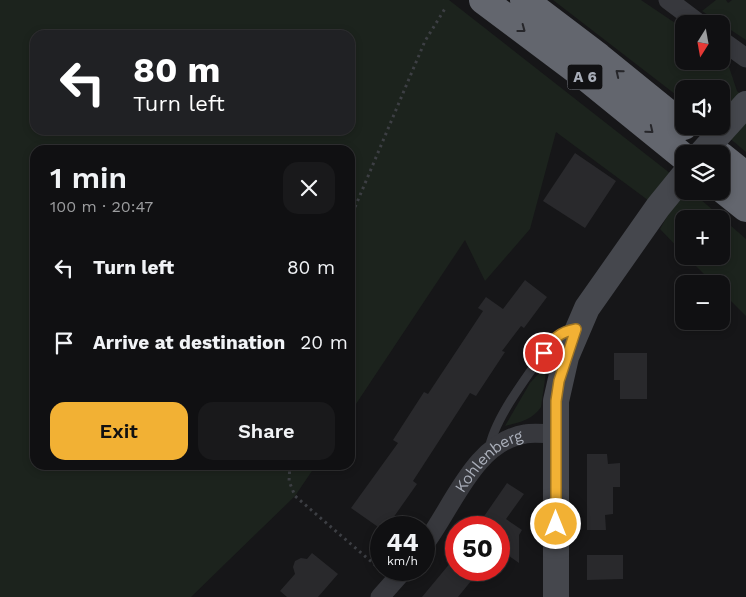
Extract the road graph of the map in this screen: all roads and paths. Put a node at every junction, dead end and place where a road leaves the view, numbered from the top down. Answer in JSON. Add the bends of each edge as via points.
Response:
{"nodes":[{"id":1,"x":483,"y":0,"type":"edge"},
{"id":2,"x":524,"y":0,"type":"edge"},
{"id":3,"x":668,"y":0,"type":"edge"},
{"id":4,"x":446,"y":7,"type":"dead end"},
{"id":5,"x":688,"y":15,"type":"edge"},
{"id":6,"x":730,"y":46,"type":"edge"},
{"id":7,"x":746,"y":58,"type":"edge"},
{"id":8,"x":746,"y":104,"type":"edge"},
{"id":9,"x":675,"y":119,"type":"edge"},
{"id":10,"x":695,"y":135,"type":"edge"},
{"id":11,"x":708,"y":145,"type":"edge"},
{"id":12,"x":710,"y":145,"type":"edge"},
{"id":13,"x":675,"y":150,"type":"edge"},
{"id":14,"x":730,"y":163,"type":"edge"},
{"id":15,"x":746,"y":176,"type":"edge"},
{"id":16,"x":675,"y":187,"type":"edge"},
{"id":17,"x":730,"y":195,"type":"edge"},
{"id":18,"x":355,"y":207,"type":"edge"},
{"id":19,"x":746,"y":208,"type":"edge"},
{"id":20,"x":576,"y":329,"type":"junction"},
{"id":21,"x":556,"y":434,"type":"junction"},
{"id":22,"x":489,"y":450,"type":"junction"},
{"id":23,"x":290,"y":470,"type":"edge"},
{"id":24,"x":435,"y":531,"type":"edge"},
{"id":25,"x":370,"y":553,"type":"edge"},
{"id":26,"x":395,"y":581,"type":"edge"},
{"id":27,"x":380,"y":597,"type":"edge"},
{"id":28,"x":556,"y":597,"type":"edge"}],
"edges":[{"from":1,"to":13,"type":"highway","number":"A 6","one_way":true},
{"from":9,"to":2,"type":"highway","number":"A 6","one_way":true},
{"from":3,"to":5,"type":"street"},
{"from":4,"to":18,"type":"path","via":[[425,41]]},
{"from":6,"to":7,"type":"street"},
{"from":8,"to":12,"type":"main road","bridge":true},
{"from":10,"to":11,"type":"highway","number":"A 6"},
{"from":14,"to":15,"type":"highway","number":"A 6"},
{"from":16,"to":20,"type":"main road","via":[[587,308]]},
{"from":17,"to":19,"type":"highway"},
{"from":20,"to":21,"type":"main road","via":[[559,381]]},
{"from":20,"to":22,"type":"lane","via":[[564,331],[553,339],[498,423],[490,438]]},
{"from":21,"to":22,"type":"street","name":"Kohlenberg","via":[[525,434],[507,439]]},
{"from":21,"to":28,"type":"main road"},
{"from":22,"to":24,"type":"street","name":"Kohlenberg","via":[[476,464]]},
{"from":23,"to":25,"type":"path","via":[[289,481],[296,496]]},
{"from":26,"to":27,"type":"street"}]}
